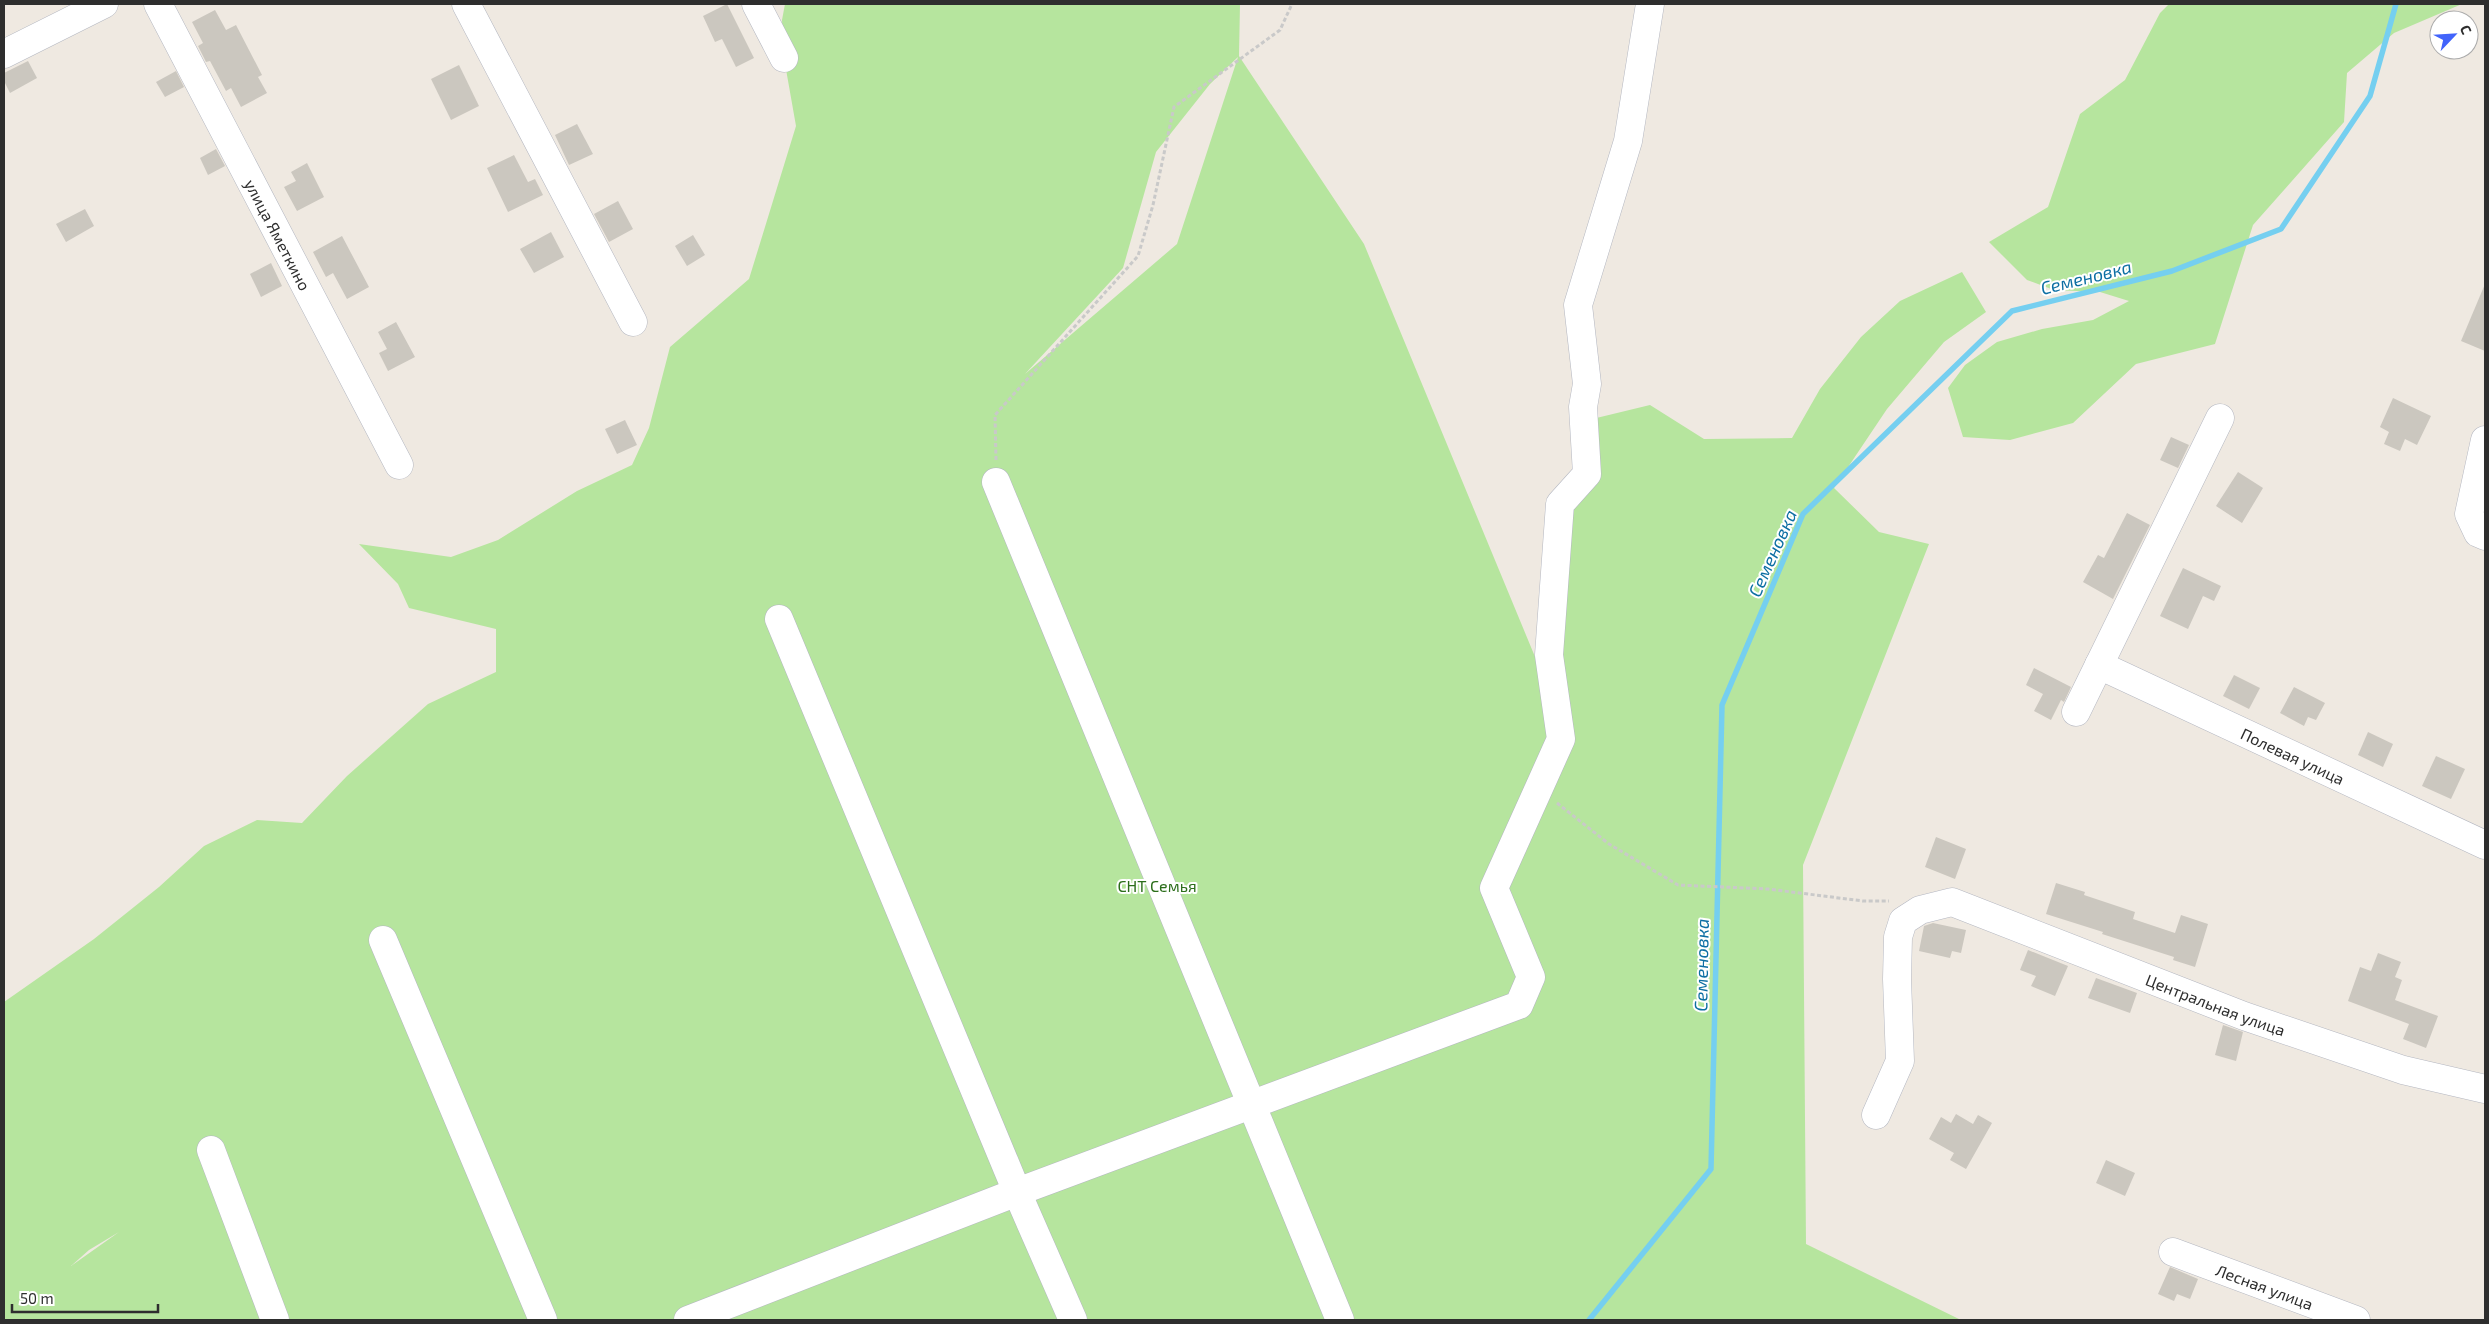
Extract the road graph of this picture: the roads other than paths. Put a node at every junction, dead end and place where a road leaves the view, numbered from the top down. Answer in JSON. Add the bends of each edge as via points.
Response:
{"nodes":[{"id":1,"x":104,"y":4,"type":"edge"},
{"id":2,"x":158,"y":4,"type":"edge"},
{"id":3,"x":466,"y":4,"type":"edge"},
{"id":4,"x":756,"y":4,"type":"edge"},
{"id":5,"x":1650,"y":4,"type":"edge"},
{"id":6,"x":4,"y":54,"type":"edge"},
{"id":7,"x":784,"y":58,"type":"dead end"},
{"id":8,"x":633,"y":322,"type":"dead end"},
{"id":9,"x":2220,"y":418,"type":"dead end"},
{"id":10,"x":2485,"y":440,"type":"edge"},
{"id":11,"x":399,"y":465,"type":"dead end"},
{"id":12,"x":996,"y":482,"type":"road end"},
{"id":13,"x":2485,"y":536,"type":"edge"},
{"id":14,"x":779,"y":619,"type":"dead end"},
{"id":15,"x":2099,"y":665,"type":"junction"},
{"id":16,"x":2076,"y":712,"type":"dead end"},
{"id":17,"x":2485,"y":845,"type":"edge"},
{"id":18,"x":383,"y":940,"type":"dead end"},
{"id":19,"x":2485,"y":1089,"type":"edge"},
{"id":20,"x":1250,"y":1106,"type":"junction"},
{"id":21,"x":1876,"y":1115,"type":"dead end"},
{"id":22,"x":211,"y":1150,"type":"dead end"},
{"id":23,"x":1017,"y":1192,"type":"junction"},
{"id":24,"x":2173,"y":1252,"type":"dead end"},
{"id":25,"x":275,"y":1320,"type":"edge"},
{"id":26,"x":544,"y":1320,"type":"edge"},
{"id":27,"x":688,"y":1320,"type":"edge"},
{"id":28,"x":1073,"y":1320,"type":"edge"},
{"id":29,"x":1340,"y":1320,"type":"edge"},
{"id":30,"x":2356,"y":1320,"type":"edge"}],
"edges":[{"from":1,"to":6,"type":"street"},
{"from":2,"to":11,"type":"street","name":"улица Яметкино"},
{"from":3,"to":8,"type":"street"},
{"from":4,"to":7,"type":"street"},
{"from":5,"to":20,"type":"street","via":[[1628,141],[1578,305],[1587,384],[1583,407],[1588,474],[1560,504],[1549,655],[1561,739],[1494,888],[1531,977],[1519,1005]]},
{"from":9,"to":15,"type":"street"},
{"from":10,"to":13,"type":"street","via":[[2469,514],[2478,533]]},
{"from":12,"to":20,"type":"street"},
{"from":14,"to":23,"type":"street"},
{"from":15,"to":16,"type":"street"},
{"from":15,"to":17,"type":"street","name":"Полевая улица"},
{"from":18,"to":26,"type":"street"},
{"from":19,"to":21,"type":"street","name":"Центральная улица","via":[[2403,1070],[2244,1016],[1952,902],[1920,910],[1903,921],[1898,937],[1897,979],[1900,1061]]},
{"from":20,"to":23,"type":"street"},
{"from":20,"to":29,"type":"street"},
{"from":22,"to":25,"type":"street"},
{"from":23,"to":27,"type":"street"},
{"from":23,"to":28,"type":"street"},
{"from":24,"to":30,"type":"street","name":"Лесная улица"}]}
